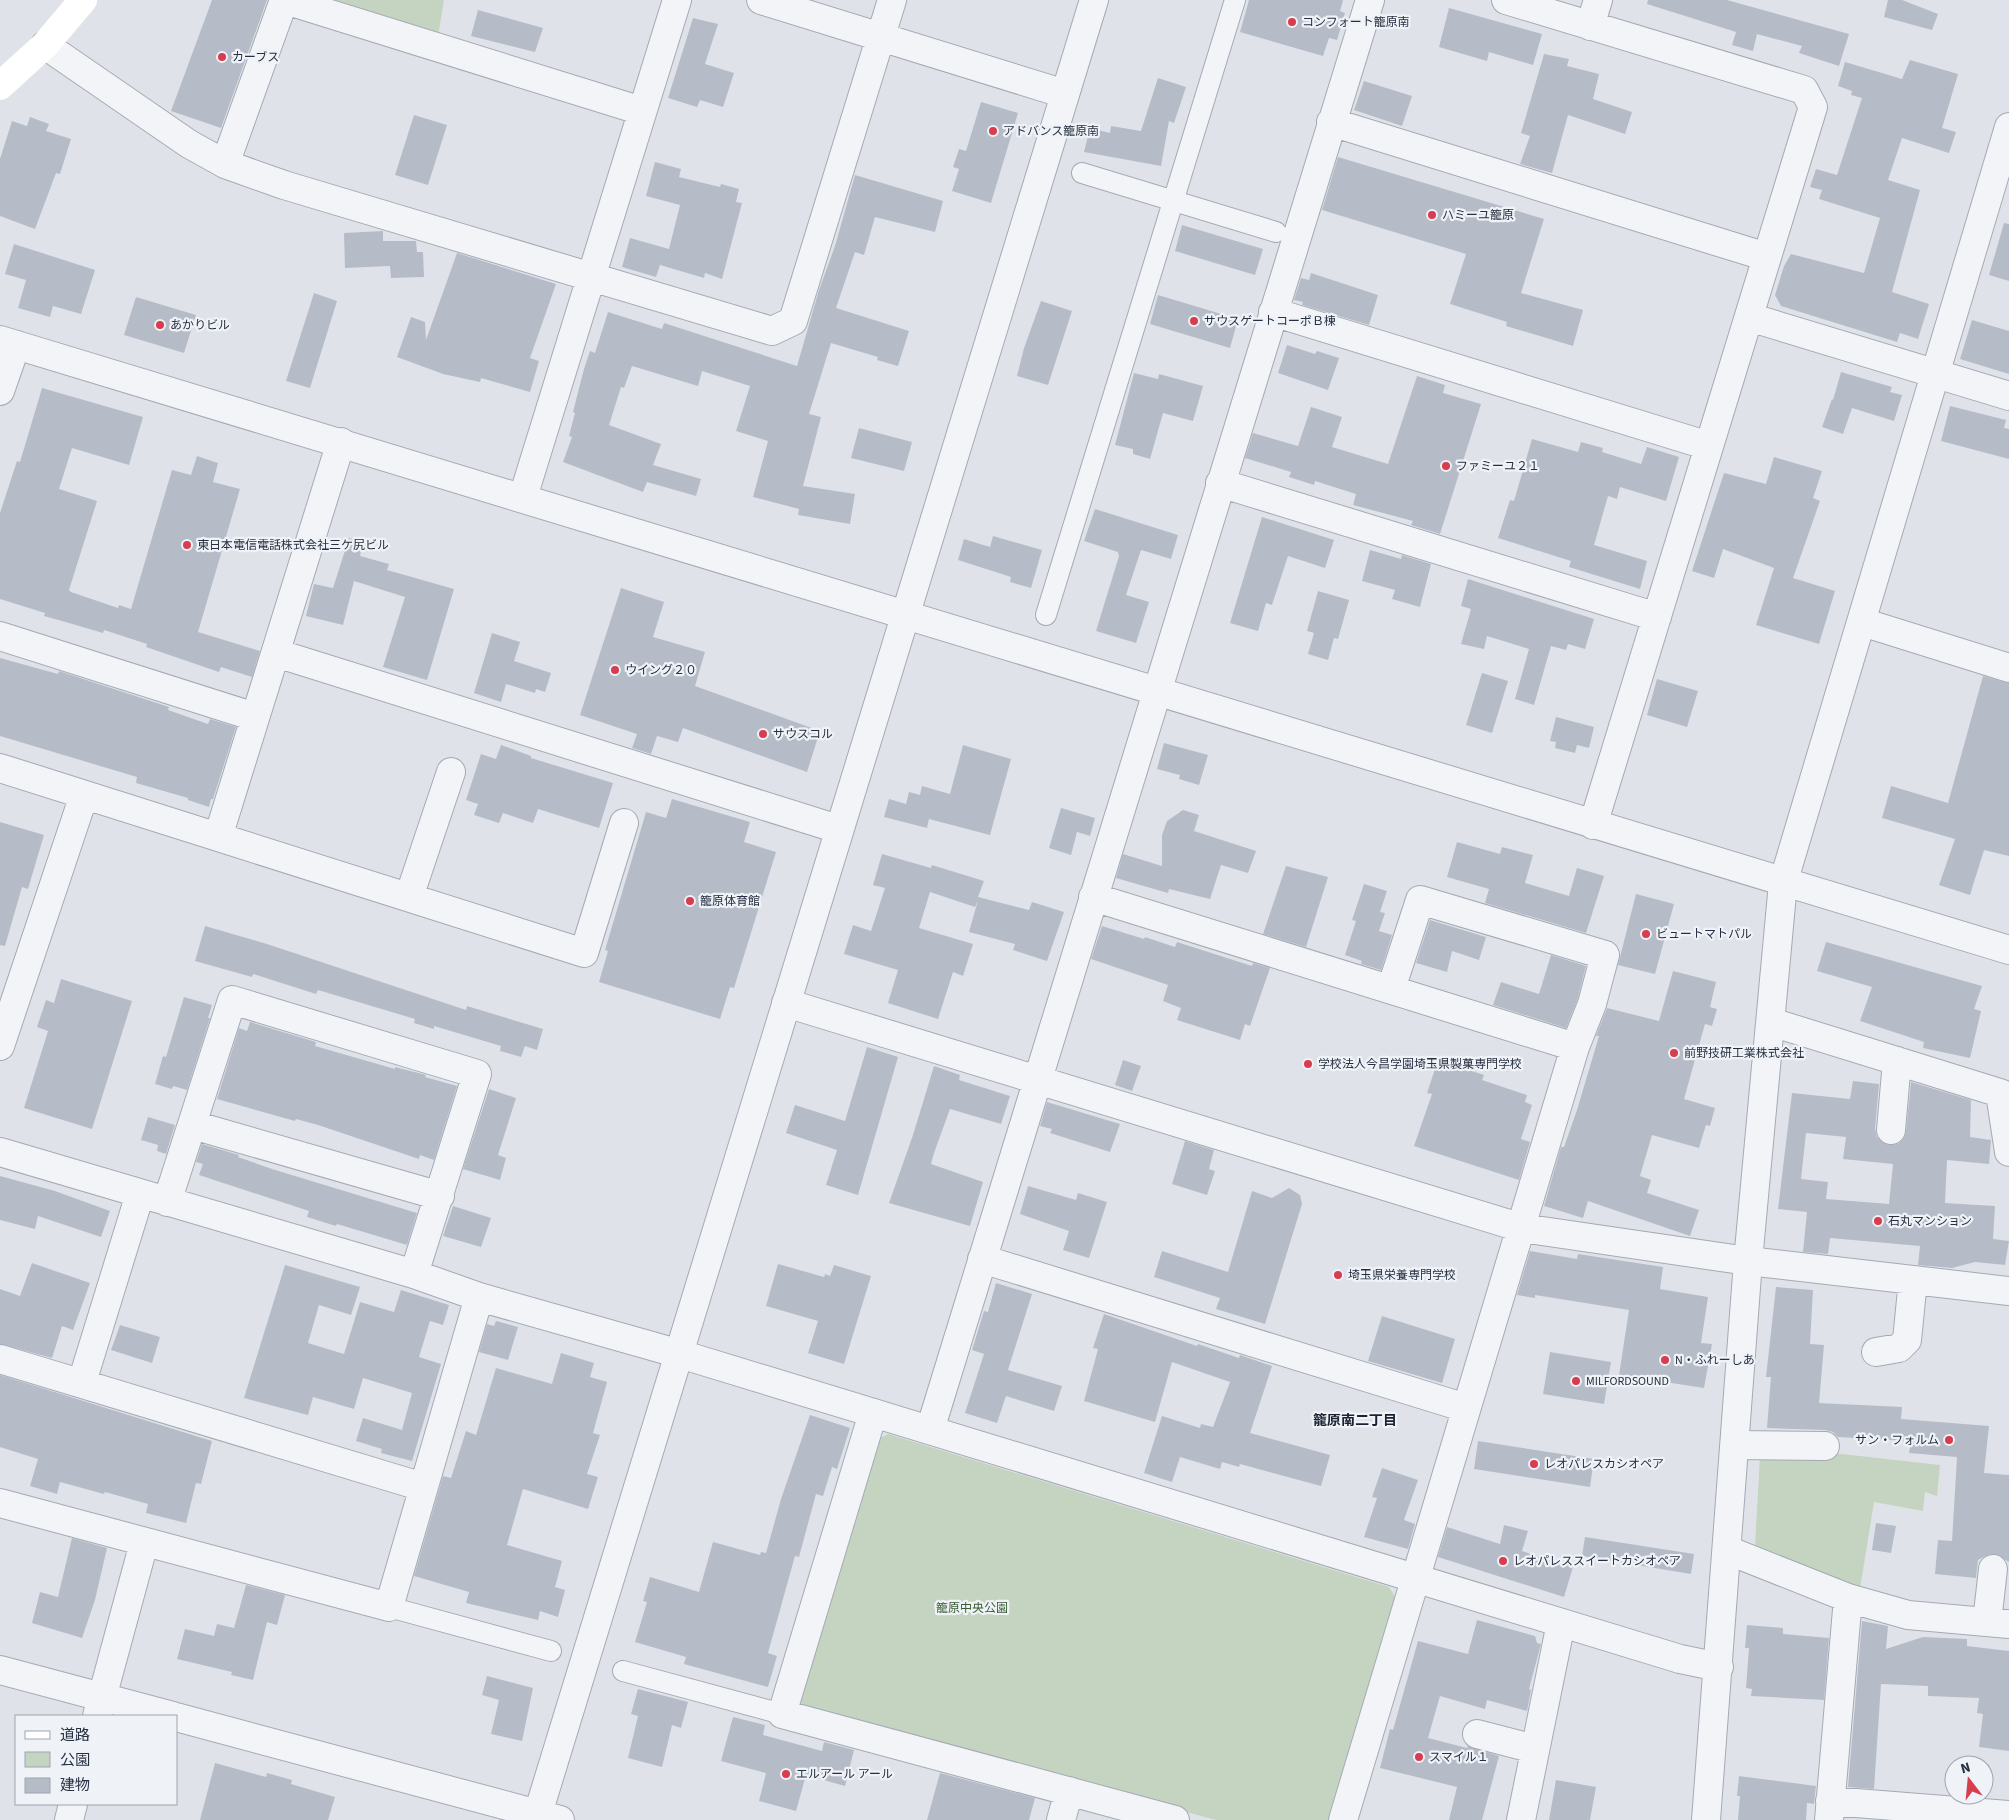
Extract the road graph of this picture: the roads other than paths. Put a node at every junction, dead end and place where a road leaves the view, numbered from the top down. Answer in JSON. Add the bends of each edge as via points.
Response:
{"nodes":[{"id":1,"x":84,"y":0,"type":"edge"},
{"id":2,"x":284,"y":0,"type":"edge"},
{"id":3,"x":677,"y":0,"type":"edge"},
{"id":4,"x":760,"y":0,"type":"edge"},
{"id":5,"x":892,"y":0,"type":"edge"},
{"id":6,"x":1094,"y":0,"type":"edge"},
{"id":7,"x":1235,"y":0,"type":"edge"},
{"id":8,"x":1370,"y":0,"type":"edge"},
{"id":9,"x":1506,"y":0,"type":"edge"},
{"id":10,"x":1598,"y":0,"type":"edge"},
{"id":11,"x":1590,"y":26,"type":"junction"},
{"id":12,"x":881,"y":38,"type":"junction"},
{"id":13,"x":45,"y":45,"type":"junction"},
{"id":14,"x":0,"y":86,"type":"edge"},
{"id":15,"x":1065,"y":94,"type":"junction"},
{"id":16,"x":642,"y":111,"type":"junction"},
{"id":17,"x":1331,"y":122,"type":"junction"},
{"id":18,"x":2009,"y":127,"type":"edge"},
{"id":19,"x":225,"y":164,"type":"junction"},
{"id":20,"x":1082,"y":173,"type":"dead end"},
{"id":21,"x":1172,"y":200,"type":"junction"},
{"id":22,"x":1276,"y":232,"type":"dead end"},
{"id":23,"x":1767,"y":257,"type":"junction"},
{"id":24,"x":592,"y":277,"type":"junction"},
{"id":25,"x":1273,"y":312,"type":"junction"},
{"id":26,"x":1749,"y":317,"type":"junction"},
{"id":27,"x":8,"y":342,"type":"edge"},
{"id":28,"x":1934,"y":373,"type":"junction"},
{"id":29,"x":0,"y":391,"type":"edge"},
{"id":30,"x":2009,"y":396,"type":"edge"},
{"id":31,"x":341,"y":442,"type":"junction"},
{"id":32,"x":1709,"y":446,"type":"junction"},
{"id":33,"x":1220,"y":483,"type":"junction"},
{"id":34,"x":523,"y":497,"type":"junction"},
{"id":35,"x":1046,"y":615,"type":"dead end"},
{"id":36,"x":906,"y":616,"type":"junction"},
{"id":37,"x":1657,"y":617,"type":"junction"},
{"id":38,"x":1862,"y":622,"type":"junction"},
{"id":39,"x":0,"y":636,"type":"edge"},
{"id":40,"x":276,"y":653,"type":"junction"},
{"id":41,"x":2009,"y":668,"type":"edge"},
{"id":42,"x":1156,"y":691,"type":"junction"},
{"id":43,"x":255,"y":717,"type":"junction"},
{"id":44,"x":0,"y":768,"type":"edge"},
{"id":45,"x":451,"y":772,"type":"dead end"},
{"id":46,"x":84,"y":795,"type":"junction"},
{"id":47,"x":624,"y":823,"type":"dead end"},
{"id":48,"x":1593,"y":825,"type":"junction"},
{"id":49,"x":838,"y":829,"type":"junction"},
{"id":50,"x":218,"y":837,"type":"junction"},
{"id":51,"x":1783,"y":884,"type":"junction"},
{"id":52,"x":410,"y":897,"type":"junction"},
{"id":53,"x":1093,"y":897,"type":"junction"},
{"id":54,"x":2009,"y":950,"type":"edge"},
{"id":55,"x":1391,"y":989,"type":"junction"},
{"id":56,"x":786,"y":1003,"type":"junction"},
{"id":57,"x":1771,"y":1022,"type":"junction"},
{"id":58,"x":0,"y":1046,"type":"edge"},
{"id":59,"x":1575,"y":1047,"type":"junction"},
{"id":60,"x":1897,"y":1061,"type":"junction"},
{"id":61,"x":1037,"y":1079,"type":"junction"},
{"id":62,"x":193,"y":1125,"type":"junction"},
{"id":63,"x":1891,"y":1130,"type":"dead end"},
{"id":64,"x":0,"y":1152,"type":"edge"},
{"id":65,"x":2009,"y":1152,"type":"edge"},
{"id":66,"x":140,"y":1194,"type":"junction"},
{"id":67,"x":440,"y":1196,"type":"junction"},
{"id":68,"x":167,"y":1202,"type":"junction"},
{"id":69,"x":1522,"y":1228,"type":"junction"},
{"id":70,"x":982,"y":1259,"type":"junction"},
{"id":71,"x":1748,"y":1261,"type":"junction"},
{"id":72,"x":414,"y":1274,"type":"junction"},
{"id":73,"x":1913,"y":1280,"type":"junction"},
{"id":74,"x":2009,"y":1291,"type":"edge"},
{"id":75,"x":479,"y":1297,"type":"junction"},
{"id":76,"x":1876,"y":1352,"type":"dead end"},
{"id":77,"x":680,"y":1354,"type":"junction"},
{"id":78,"x":0,"y":1359,"type":"edge"},
{"id":79,"x":82,"y":1382,"type":"junction"},
{"id":80,"x":1466,"y":1408,"type":"junction"},
{"id":81,"x":874,"y":1413,"type":"junction"},
{"id":82,"x":930,"y":1430,"type":"junction"},
{"id":83,"x":1735,"y":1445,"type":"junction"},
{"id":84,"x":1825,"y":1446,"type":"dead end"},
{"id":85,"x":423,"y":1487,"type":"junction"},
{"id":86,"x":0,"y":1503,"type":"edge"},
{"id":87,"x":144,"y":1543,"type":"junction"},
{"id":88,"x":1728,"y":1550,"type":"junction"},
{"id":89,"x":1993,"y":1569,"type":"dead end"},
{"id":90,"x":1415,"y":1578,"type":"junction"},
{"id":91,"x":1848,"y":1598,"type":"junction"},
{"id":92,"x":389,"y":1607,"type":"junction"},
{"id":93,"x":1561,"y":1623,"type":"junction"},
{"id":94,"x":1998,"y":1623,"type":"edge"},
{"id":95,"x":551,"y":1651,"type":"dead end"},
{"id":96,"x":1719,"y":1667,"type":"junction"},
{"id":97,"x":0,"y":1670,"type":"edge"},
{"id":98,"x":623,"y":1671,"type":"dead end"},
{"id":99,"x":99,"y":1707,"type":"edge"},
{"id":100,"x":782,"y":1714,"type":"junction"},
{"id":101,"x":160,"y":1715,"type":"edge"},
{"id":102,"x":178,"y":1718,"type":"edge"},
{"id":103,"x":1477,"y":1734,"type":"dead end"},
{"id":104,"x":1535,"y":1749,"type":"junction"},
{"id":105,"x":1069,"y":1791,"type":"junction"},
{"id":106,"x":73,"y":1805,"type":"edge"},
{"id":107,"x":1830,"y":1810,"type":"edge"},
{"id":108,"x":2002,"y":1816,"type":"edge"},
{"id":109,"x":545,"y":1818,"type":"edge"},
{"id":110,"x":69,"y":1820,"type":"edge"},
{"id":111,"x":1061,"y":1820,"type":"edge"},
{"id":112,"x":1175,"y":1820,"type":"edge"},
{"id":113,"x":1343,"y":1820,"type":"edge"},
{"id":114,"x":1521,"y":1820,"type":"edge"},
{"id":115,"x":1706,"y":1820,"type":"edge"}],
"edges":[{"from":1,"to":13,"type":"main road"},
{"from":2,"to":16,"type":"street"},
{"from":2,"to":19,"type":"street"},
{"from":3,"to":16,"type":"street"},
{"from":4,"to":12,"type":"street"},
{"from":5,"to":12,"type":"street"},
{"from":6,"to":15,"type":"street"},
{"from":7,"to":21,"type":"street"},
{"from":8,"to":17,"type":"street"},
{"from":9,"to":11,"type":"street"},
{"from":10,"to":11,"type":"street"},
{"from":11,"to":23,"type":"street","via":[[1804,90],[1813,107]]},
{"from":12,"to":15,"type":"street"},
{"from":12,"to":24,"type":"street","via":[[793,321],[772,331]]},
{"from":13,"to":14,"type":"main road"},
{"from":13,"to":19,"type":"street","via":[[189,144]]},
{"from":15,"to":36,"type":"street"},
{"from":16,"to":24,"type":"street"},
{"from":17,"to":23,"type":"street"},
{"from":17,"to":25,"type":"street"},
{"from":18,"to":28,"type":"street"},
{"from":19,"to":24,"type":"street","via":[[284,185]]},
{"from":20,"to":21,"type":"street"},
{"from":21,"to":22,"type":"street"},
{"from":21,"to":35,"type":"street"},
{"from":23,"to":26,"type":"street"},
{"from":24,"to":34,"type":"street"},
{"from":25,"to":32,"type":"street"},
{"from":25,"to":33,"type":"street"},
{"from":26,"to":28,"type":"street"},
{"from":26,"to":32,"type":"street"},
{"from":27,"to":29,"type":"street"},
{"from":27,"to":31,"type":"street"},
{"from":28,"to":30,"type":"street"},
{"from":28,"to":38,"type":"street"},
{"from":31,"to":34,"type":"street"},
{"from":31,"to":40,"type":"street"},
{"from":32,"to":37,"type":"street"},
{"from":33,"to":37,"type":"street"},
{"from":33,"to":42,"type":"street"},
{"from":34,"to":36,"type":"street"},
{"from":36,"to":42,"type":"street"},
{"from":36,"to":49,"type":"street"},
{"from":37,"to":48,"type":"street"},
{"from":38,"to":41,"type":"street"},
{"from":38,"to":51,"type":"street"},
{"from":39,"to":43,"type":"street"},
{"from":40,"to":43,"type":"street"},
{"from":40,"to":49,"type":"street"},
{"from":42,"to":48,"type":"street"},
{"from":42,"to":53,"type":"street"},
{"from":43,"to":50,"type":"street"},
{"from":44,"to":46,"type":"street"},
{"from":45,"to":52,"type":"street"},
{"from":46,"to":50,"type":"street"},
{"from":46,"to":58,"type":"street"},
{"from":47,"to":52,"type":"street","via":[[584,952]]},
{"from":48,"to":51,"type":"street"},
{"from":49,"to":56,"type":"street"},
{"from":50,"to":52,"type":"street"},
{"from":51,"to":54,"type":"street"},
{"from":51,"to":57,"type":"street"},
{"from":53,"to":55,"type":"street"},
{"from":53,"to":61,"type":"street"},
{"from":55,"to":59,"type":"street"},
{"from":55,"to":59,"type":"street","via":[[1420,900],[1605,955],[1592,1004]]},
{"from":56,"to":61,"type":"street"},
{"from":56,"to":77,"type":"street"},
{"from":57,"to":60,"type":"street"},
{"from":57,"to":71,"type":"street"},
{"from":59,"to":69,"type":"street"},
{"from":60,"to":63,"type":"street"},
{"from":60,"to":65,"type":"street","via":[[2000,1093]]},
{"from":61,"to":69,"type":"street"},
{"from":61,"to":70,"type":"street"},
{"from":62,"to":67,"type":"street"},
{"from":62,"to":67,"type":"street","via":[[232,1000],[477,1074]]},
{"from":62,"to":68,"type":"street"},
{"from":64,"to":66,"type":"street"},
{"from":66,"to":68,"type":"street"},
{"from":66,"to":79,"type":"street"},
{"from":67,"to":72,"type":"street"},
{"from":68,"to":72,"type":"street"},
{"from":69,"to":71,"type":"street"},
{"from":69,"to":80,"type":"street"},
{"from":70,"to":80,"type":"street"},
{"from":70,"to":82,"type":"street"},
{"from":71,"to":73,"type":"street"},
{"from":71,"to":83,"type":"street"},
{"from":72,"to":75,"type":"street"},
{"from":73,"to":74,"type":"street"},
{"from":73,"to":76,"type":"street","via":[[1907,1340],[1899,1348]]},
{"from":75,"to":77,"type":"street"},
{"from":75,"to":85,"type":"street"},
{"from":77,"to":81,"type":"street"},
{"from":77,"to":109,"type":"street"},
{"from":78,"to":79,"type":"street"},
{"from":79,"to":85,"type":"street"},
{"from":80,"to":90,"type":"street"},
{"from":81,"to":82,"type":"street"},
{"from":81,"to":100,"type":"street"},
{"from":82,"to":90,"type":"street"},
{"from":83,"to":84,"type":"street"},
{"from":83,"to":88,"type":"street"},
{"from":85,"to":92,"type":"street"},
{"from":86,"to":87,"type":"street"},
{"from":87,"to":92,"type":"street"},
{"from":87,"to":99,"type":"street"},
{"from":88,"to":91,"type":"street"},
{"from":88,"to":96,"type":"street"},
{"from":89,"to":94,"type":"street"},
{"from":90,"to":93,"type":"street"},
{"from":90,"to":113,"type":"street"},
{"from":91,"to":94,"type":"street","via":[[1908,1614]]},
{"from":91,"to":107,"type":"street"},
{"from":92,"to":95,"type":"street"},
{"from":93,"to":96,"type":"street","via":[[1680,1659]]},
{"from":93,"to":104,"type":"street"},
{"from":96,"to":115,"type":"street"},
{"from":97,"to":99,"type":"street"},
{"from":98,"to":100,"type":"street"},
{"from":99,"to":101,"type":"street"},
{"from":100,"to":105,"type":"street"},
{"from":102,"to":109,"type":"street"},
{"from":103,"to":104,"type":"street"},
{"from":104,"to":114,"type":"street"},
{"from":105,"to":111,"type":"street"},
{"from":105,"to":112,"type":"street"},
{"from":106,"to":110,"type":"street"},
{"from":107,"to":108,"type":"street"}]}
